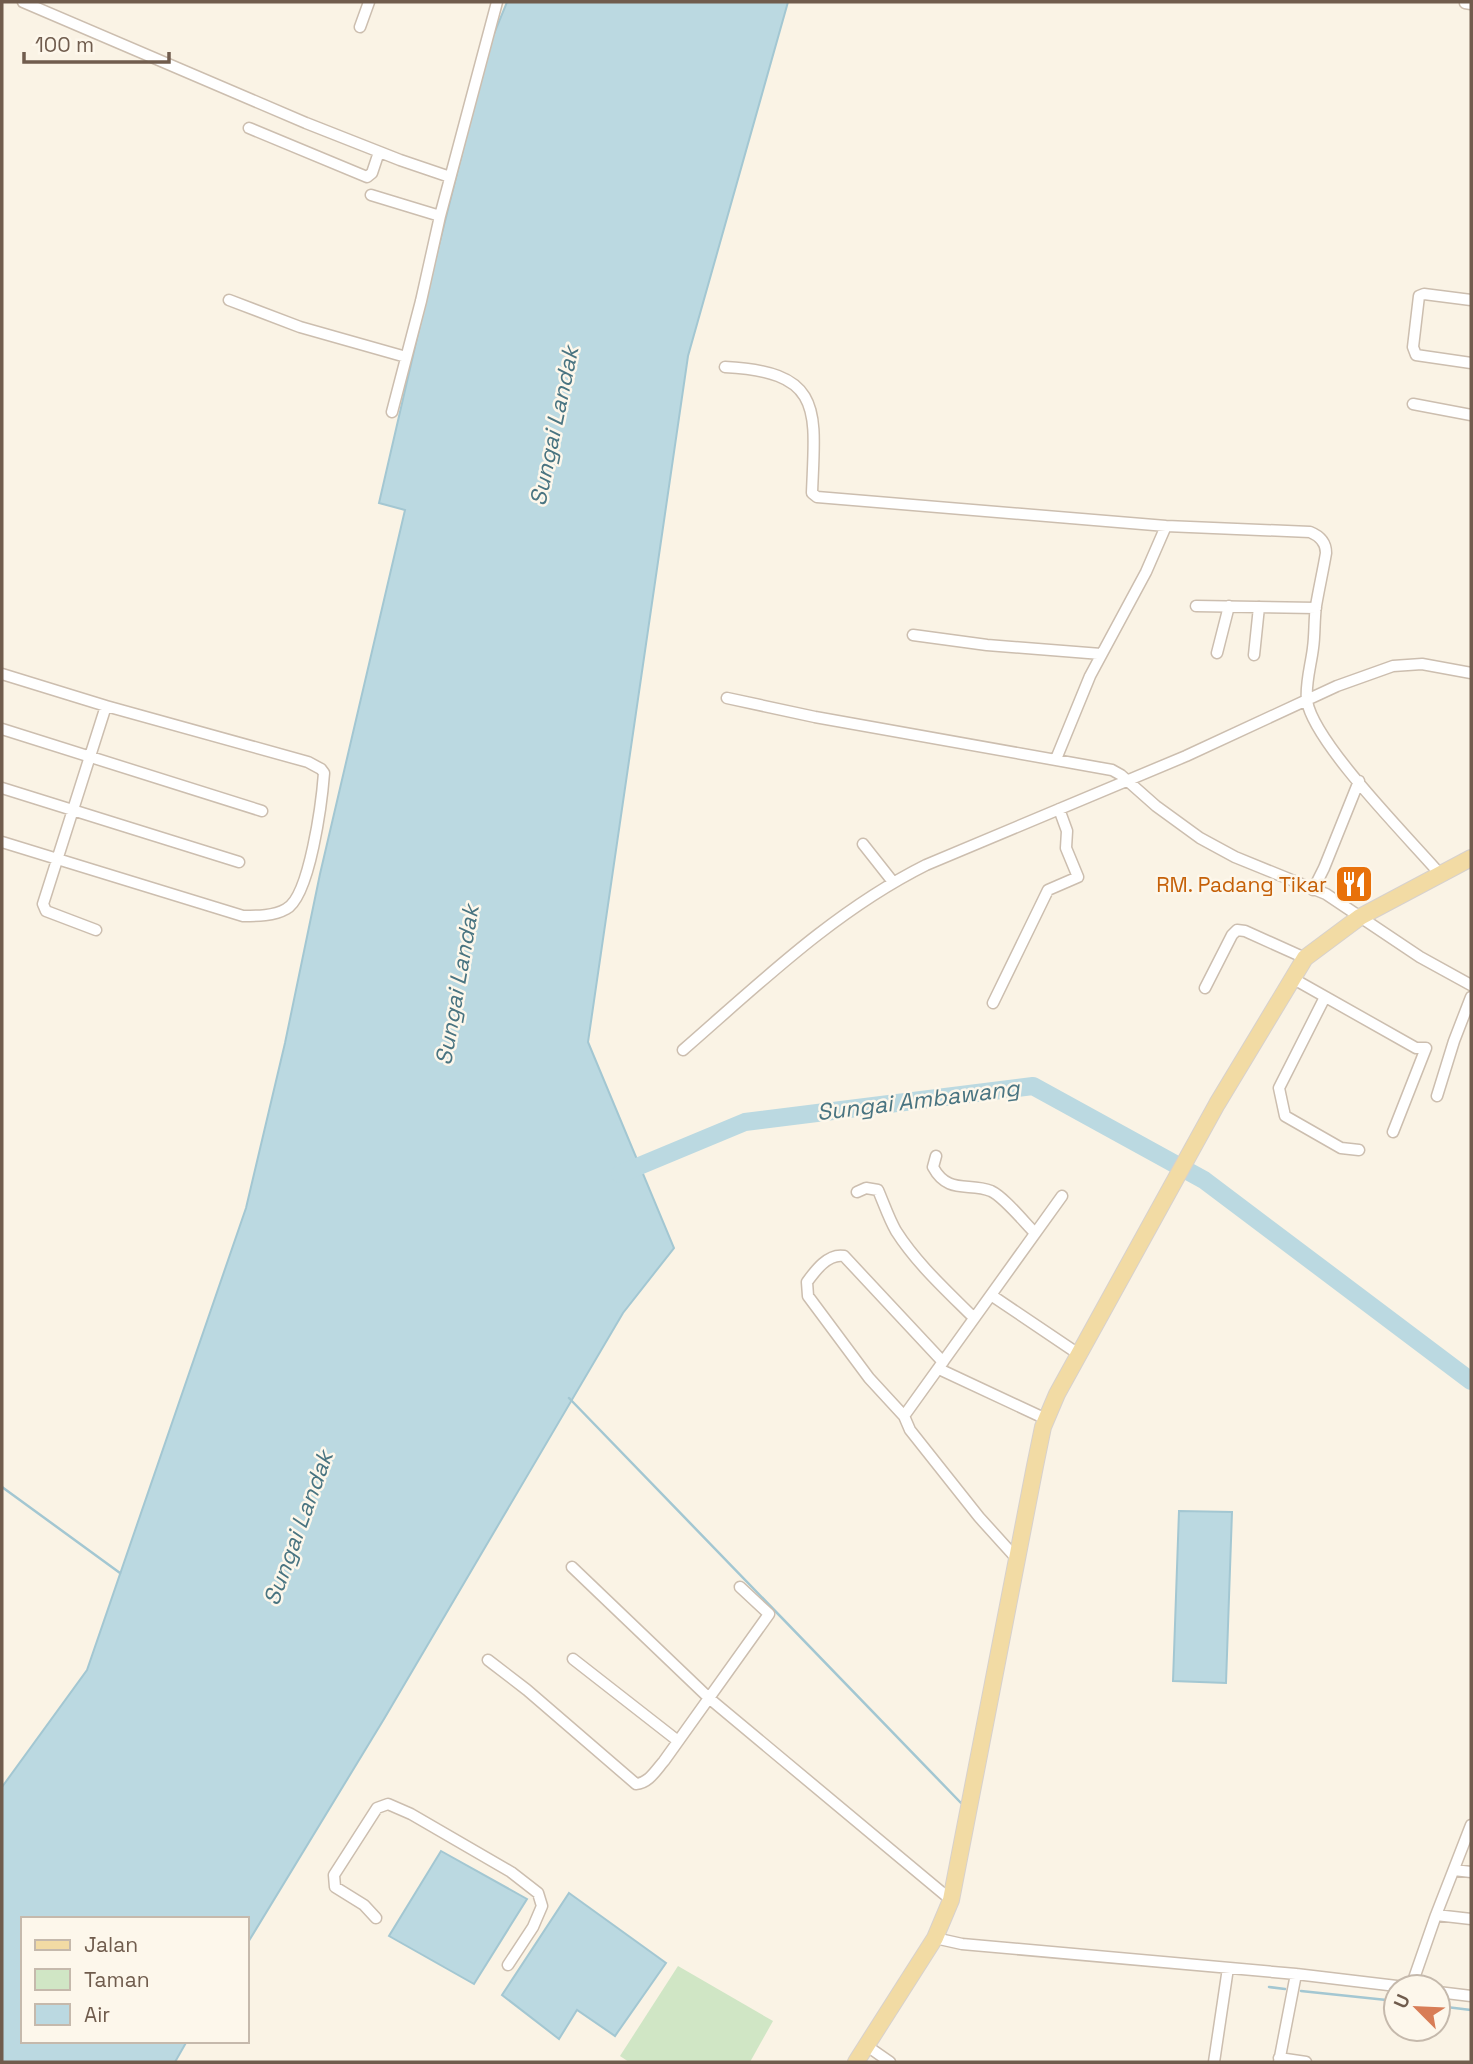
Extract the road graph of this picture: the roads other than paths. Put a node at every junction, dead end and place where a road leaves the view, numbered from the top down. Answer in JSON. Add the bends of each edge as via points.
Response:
{"nodes":[{"id":1,"x":23,"y":2,"type":"edge"},
{"id":2,"x":369,"y":2,"type":"edge"},
{"id":3,"x":497,"y":2,"type":"edge"},
{"id":4,"x":360,"y":27,"type":"dead end"},
{"id":5,"x":249,"y":128,"type":"dead end"},
{"id":6,"x":379,"y":152,"type":"junction"},
{"id":7,"x":450,"y":177,"type":"junction"},
{"id":8,"x":371,"y":195,"type":"dead end"},
{"id":9,"x":440,"y":216,"type":"junction"},
{"id":10,"x":229,"y":300,"type":"dead end"},
{"id":11,"x":1471,"y":300,"type":"edge"},
{"id":12,"x":406,"y":357,"type":"junction"},
{"id":13,"x":1471,"y":363,"type":"edge"},
{"id":14,"x":725,"y":367,"type":"dead end"},
{"id":15,"x":1413,"y":404,"type":"dead end"},
{"id":16,"x":392,"y":412,"type":"dead end"},
{"id":17,"x":1471,"y":415,"type":"edge"},
{"id":18,"x":1166,"y":526,"type":"junction"},
{"id":19,"x":1196,"y":606,"type":"dead end"},
{"id":20,"x":1229,"y":606,"type":"junction"},
{"id":21,"x":1259,"y":607,"type":"junction"},
{"id":22,"x":1316,"y":608,"type":"junction"},
{"id":23,"x":914,"y":635,"type":"dead end"},
{"id":24,"x":1217,"y":653,"type":"dead end"},
{"id":25,"x":1101,"y":654,"type":"junction"},
{"id":26,"x":1254,"y":655,"type":"dead end"},
{"id":27,"x":1471,"y":673,"type":"edge"},
{"id":28,"x":2,"y":674,"type":"edge"},
{"id":29,"x":727,"y":698,"type":"dead end"},
{"id":30,"x":1307,"y":700,"type":"junction"},
{"id":31,"x":106,"y":706,"type":"junction"},
{"id":32,"x":2,"y":729,"type":"edge"},
{"id":33,"x":90,"y":757,"type":"junction"},
{"id":34,"x":1056,"y":759,"type":"junction"},
{"id":35,"x":1127,"y":780,"type":"junction"},
{"id":36,"x":1359,"y":781,"type":"junction"},
{"id":37,"x":2,"y":788,"type":"edge"},
{"id":38,"x":1059,"y":809,"type":"junction"},
{"id":39,"x":73,"y":811,"type":"junction"},
{"id":40,"x":262,"y":811,"type":"dead end"},
{"id":41,"x":2,"y":842,"type":"edge"},
{"id":42,"x":863,"y":844,"type":"dead end"},
{"id":43,"x":1471,"y":858,"type":"edge"},
{"id":44,"x":57,"y":860,"type":"junction"},
{"id":45,"x":239,"y":862,"type":"dead end"},
{"id":46,"x":1440,"y":874,"type":"junction"},
{"id":47,"x":892,"y":882,"type":"junction"},
{"id":48,"x":1313,"y":890,"type":"junction"},
{"id":49,"x":1360,"y":917,"type":"junction"},
{"id":50,"x":96,"y":930,"type":"dead end"},
{"id":51,"x":1305,"y":958,"type":"junction"},
{"id":52,"x":1292,"y":978,"type":"junction"},
{"id":53,"x":1471,"y":985,"type":"edge"},
{"id":54,"x":1205,"y":988,"type":"dead end"},
{"id":55,"x":1471,"y":996,"type":"edge"},
{"id":56,"x":1325,"y":997,"type":"junction"},
{"id":57,"x":993,"y":1003,"type":"dead end"},
{"id":58,"x":683,"y":1049,"type":"dead end"},
{"id":59,"x":1437,"y":1096,"type":"dead end"},
{"id":60,"x":1394,"y":1132,"type":"dead end"},
{"id":61,"x":1359,"y":1150,"type":"dead end"},
{"id":62,"x":936,"y":1156,"type":"dead end"},
{"id":63,"x":858,"y":1192,"type":"dead end"},
{"id":64,"x":1062,"y":1196,"type":"dead end"},
{"id":65,"x":1035,"y":1233,"type":"junction"},
{"id":66,"x":991,"y":1295,"type":"junction"},
{"id":67,"x":974,"y":1318,"type":"junction"},
{"id":68,"x":1077,"y":1353,"type":"junction"},
{"id":69,"x":941,"y":1366,"type":"junction"},
{"id":70,"x":904,"y":1416,"type":"junction"},
{"id":71,"x":1046,"y":1419,"type":"junction"},
{"id":72,"x":1016,"y":1558,"type":"junction"},
{"id":73,"x":572,"y":1567,"type":"dead end"},
{"id":74,"x":740,"y":1587,"type":"dead end"},
{"id":75,"x":573,"y":1659,"type":"dead end"},
{"id":76,"x":488,"y":1660,"type":"dead end"},
{"id":77,"x":709,"y":1699,"type":"junction"},
{"id":78,"x":678,"y":1741,"type":"junction"},
{"id":79,"x":1471,"y":1826,"type":"edge"},
{"id":80,"x":1454,"y":1870,"type":"junction"},
{"id":81,"x":1471,"y":1872,"type":"edge"},
{"id":82,"x":950,"y":1900,"type":"junction"},
{"id":83,"x":1436,"y":1914,"type":"junction"},
{"id":84,"x":376,"y":1918,"type":"dead end"},
{"id":85,"x":1471,"y":1919,"type":"edge"},
{"id":86,"x":936,"y":1938,"type":"junction"},
{"id":87,"x":508,"y":1965,"type":"dead end"},
{"id":88,"x":1228,"y":1968,"type":"junction"},
{"id":89,"x":1416,"y":1973,"type":"edge"},
{"id":90,"x":1296,"y":1974,"type":"junction"},
{"id":91,"x":1382,"y":1984,"type":"edge"},
{"id":92,"x":1452,"y":1994,"type":"edge"},
{"id":93,"x":1471,"y":1996,"type":"edge"},
{"id":94,"x":867,"y":2046,"type":"junction"},
{"id":95,"x":1279,"y":2060,"type":"edge"},
{"id":96,"x":856,"y":2062,"type":"edge"},
{"id":97,"x":890,"y":2062,"type":"edge"},
{"id":98,"x":1213,"y":2062,"type":"edge"},
{"id":99,"x":1306,"y":2062,"type":"edge"}],
"edges":[{"from":1,"to":6,"type":"street"},
{"from":2,"to":4,"type":"street"},
{"from":3,"to":7,"type":"street"},
{"from":5,"to":6,"type":"street","via":[[367,177]]},
{"from":6,"to":7,"type":"street"},
{"from":7,"to":9,"type":"street"},
{"from":8,"to":9,"type":"street"},
{"from":9,"to":12,"type":"street"},
{"from":10,"to":12,"type":"street","via":[[300,327]]},
{"from":11,"to":13,"type":"street","via":[[1419,296],[1413,347],[1419,356]]},
{"from":12,"to":16,"type":"street"},
{"from":14,"to":18,"type":"street","via":[[778,375],[808,398],[815,442],[812,493],[817,497]]},
{"from":15,"to":17,"type":"street"},
{"from":18,"to":22,"type":"street","via":[[1317,535],[1326,553]]},
{"from":18,"to":25,"type":"street"},
{"from":19,"to":20,"type":"street"},
{"from":20,"to":21,"type":"street"},
{"from":20,"to":24,"type":"street"},
{"from":21,"to":22,"type":"street"},
{"from":21,"to":26,"type":"street"},
{"from":22,"to":30,"type":"street"},
{"from":23,"to":25,"type":"street"},
{"from":25,"to":34,"type":"street"},
{"from":27,"to":30,"type":"street","via":[[1407,663]]},
{"from":28,"to":31,"type":"street"},
{"from":29,"to":34,"type":"street"},
{"from":30,"to":35,"type":"street"},
{"from":30,"to":36,"type":"street","via":[[1318,729]]},
{"from":31,"to":33,"type":"street"},
{"from":31,"to":44,"type":"street","via":[[321,769],[315,844],[301,891],[287,909],[243,916]]},
{"from":32,"to":33,"type":"street"},
{"from":33,"to":39,"type":"street"},
{"from":33,"to":40,"type":"street"},
{"from":34,"to":35,"type":"street","via":[[1112,770]]},
{"from":35,"to":38,"type":"street"},
{"from":35,"to":48,"type":"street","via":[[1208,842]]},
{"from":36,"to":46,"type":"street"},
{"from":36,"to":48,"type":"street"},
{"from":37,"to":39,"type":"street"},
{"from":38,"to":47,"type":"street"},
{"from":38,"to":57,"type":"street","via":[[1068,831],[1066,848],[1078,877],[1048,890]]},
{"from":39,"to":44,"type":"street"},
{"from":39,"to":45,"type":"street"},
{"from":41,"to":44,"type":"street"},
{"from":42,"to":47,"type":"street"},
{"from":43,"to":46,"type":"main road"},
{"from":44,"to":50,"type":"street","via":[[43,909]]},
{"from":46,"to":49,"type":"main road"},
{"from":47,"to":58,"type":"street","via":[[808,941]]},
{"from":48,"to":49,"type":"street"},
{"from":49,"to":51,"type":"main road"},
{"from":49,"to":53,"type":"street"},
{"from":51,"to":52,"type":"main road"},
{"from":51,"to":54,"type":"street","via":[[1237,930]]},
{"from":52,"to":56,"type":"street"},
{"from":52,"to":68,"type":"main road"},
{"from":55,"to":59,"type":"street"},
{"from":56,"to":60,"type":"street","via":[[1416,1048],[1426,1048]]},
{"from":56,"to":61,"type":"street","via":[[1279,1088],[1285,1116],[1341,1148]]},
{"from":62,"to":65,"type":"street","via":[[933,1167],[943,1181],[992,1192]]},
{"from":63,"to":67,"type":"street","via":[[866,1188],[878,1191],[908,1248]]},
{"from":64,"to":65,"type":"street"},
{"from":65,"to":66,"type":"street"},
{"from":66,"to":67,"type":"street"},
{"from":66,"to":68,"type":"street"},
{"from":67,"to":69,"type":"street"},
{"from":68,"to":71,"type":"main road"},
{"from":69,"to":70,"type":"street"},
{"from":69,"to":70,"type":"street","via":[[844,1256],[834,1256],[816,1269],[807,1282],[808,1296],[869,1378]]},
{"from":69,"to":71,"type":"street"},
{"from":70,"to":72,"type":"street","via":[[910,1430]]},
{"from":71,"to":72,"type":"main road"},
{"from":72,"to":82,"type":"main road"},
{"from":73,"to":77,"type":"street"},
{"from":74,"to":77,"type":"street","via":[[769,1614]]},
{"from":75,"to":78,"type":"street"},
{"from":76,"to":78,"type":"street","via":[[636,1784],[653,1774]]},
{"from":77,"to":78,"type":"street"},
{"from":77,"to":82,"type":"street"},
{"from":79,"to":80,"type":"street"},
{"from":80,"to":81,"type":"street"},
{"from":80,"to":83,"type":"street"},
{"from":82,"to":86,"type":"main road"},
{"from":83,"to":85,"type":"street"},
{"from":83,"to":89,"type":"street"},
{"from":84,"to":87,"type":"street","via":[[335,1887],[334,1875],[377,1808],[388,1804],[511,1872],[538,1892],[542,1906]]},
{"from":86,"to":88,"type":"street"},
{"from":86,"to":94,"type":"main road"},
{"from":88,"to":90,"type":"street"},
{"from":88,"to":98,"type":"street"},
{"from":90,"to":91,"type":"street"},
{"from":90,"to":95,"type":"street"},
{"from":92,"to":93,"type":"street"},
{"from":94,"to":96,"type":"main road"},
{"from":94,"to":97,"type":"street"},
{"from":95,"to":99,"type":"street"}]}
